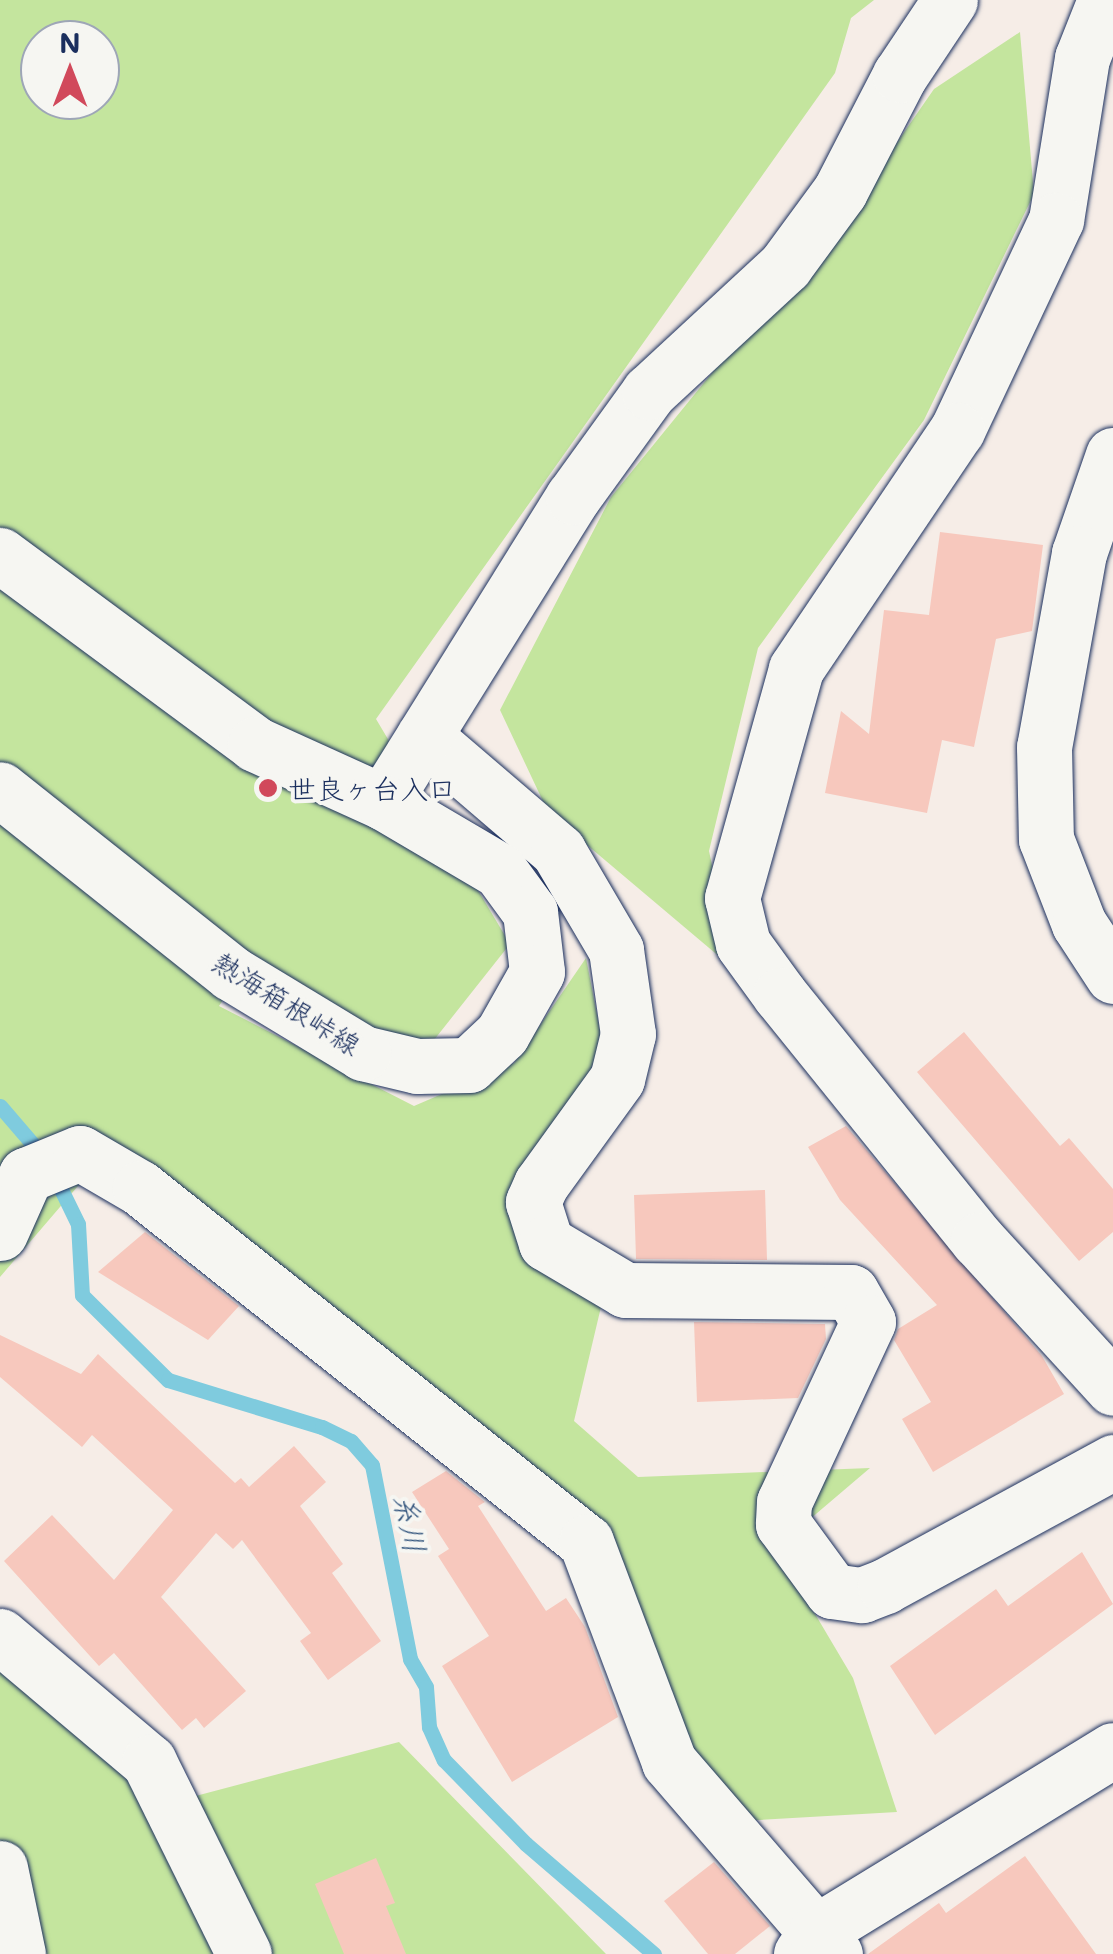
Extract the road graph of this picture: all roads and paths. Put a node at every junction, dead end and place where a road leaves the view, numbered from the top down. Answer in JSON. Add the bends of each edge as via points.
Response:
{"nodes":[{"id":1,"x":950,"y":0,"type":"edge"},
{"id":2,"x":1105,"y":0,"type":"edge"},
{"id":3,"x":1113,"y":456,"type":"edge"},
{"id":4,"x":0,"y":555,"type":"edge"},
{"id":5,"x":424,"y":736,"type":"junction"},
{"id":6,"x":0,"y":788,"type":"edge"},
{"id":7,"x":384,"y":802,"type":"junction"},
{"id":8,"x":1113,"y":976,"type":"edge"},
{"id":9,"x":0,"y":1233,"type":"edge"},
{"id":10,"x":1113,"y":1388,"type":"edge"},
{"id":11,"x":1113,"y":1462,"type":"edge"},
{"id":12,"x":0,"y":1636,"type":"edge"},
{"id":13,"x":1113,"y":1750,"type":"edge"},
{"id":14,"x":0,"y":1868,"type":"edge"},
{"id":15,"x":817,"y":1947,"type":"edge"},
{"id":16,"x":18,"y":1954,"type":"edge"},
{"id":17,"x":244,"y":1954,"type":"edge"}],
"edges":[{"from":1,"to":5,"type":"street","via":[[909,58],[840,192],[785,266],[649,392],[573,497]]},
{"from":2,"to":10,"type":"street","via":[[1082,58],[1056,220],[957,430],[796,670],[732,898],[743,944],[780,995],[978,1240]]},
{"from":3,"to":8,"type":"street","via":[[1079,552],[1044,747],[1046,839],[1079,924]]},
{"from":4,"to":7,"type":"street","name":"熱海箱根峠線","via":[[255,744]]},
{"from":5,"to":7,"type":"street"},
{"from":5,"to":11,"type":"street","via":[[558,851],[616,950],[628,1034],[621,1064],[617,1080],[533,1202],[546,1242],[625,1290],[851,1292],[868,1322],[784,1502],[784,1524],[832,1592],[862,1595],[885,1586]]},
{"from":6,"to":7,"type":"street","name":"熱海箱根峠線","via":[[231,973],[362,1053],[417,1066],[469,1064],[502,1034],[537,972],[530,912],[500,871]]},
{"from":9,"to":15,"type":"street","via":[[26,1175],[80,1153],[140,1188],[586,1542],[669,1762]]},
{"from":12,"to":17,"type":"street","via":[[149,1762]]},
{"from":13,"to":15,"type":"street"},
{"from":14,"to":16,"type":"street"}]}
